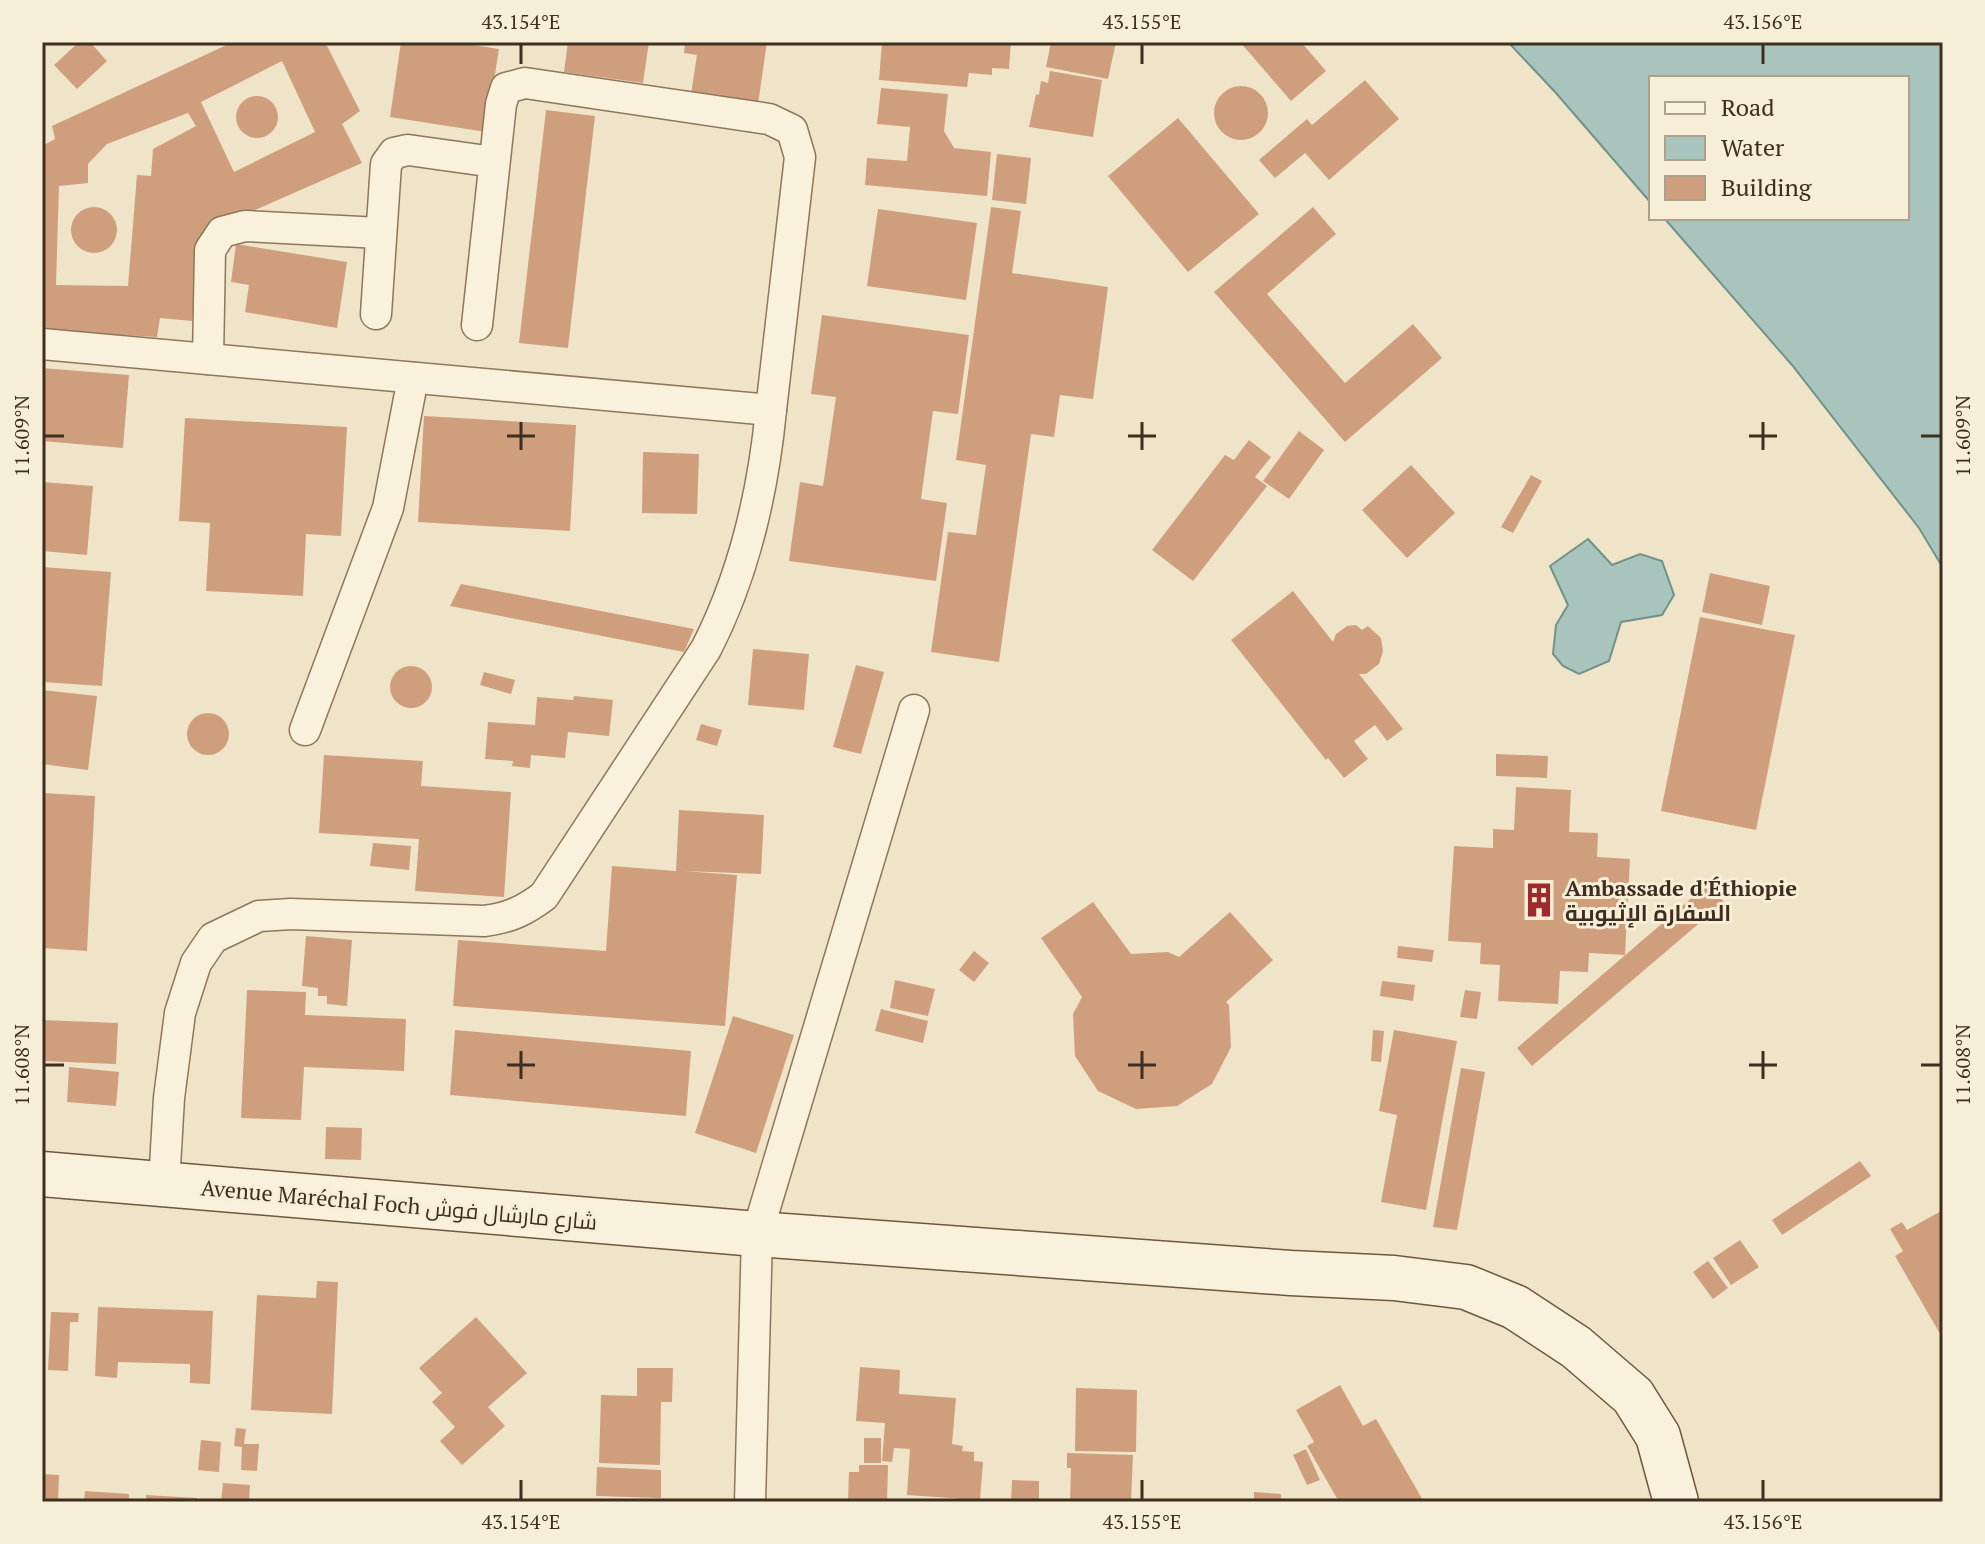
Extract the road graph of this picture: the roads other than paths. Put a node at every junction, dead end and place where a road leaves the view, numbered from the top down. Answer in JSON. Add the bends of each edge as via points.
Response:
{"nodes":[{"id":1,"x":494,"y":162,"type":"junction"},
{"id":2,"x":380,"y":233,"type":"junction"},
{"id":3,"x":376,"y":314,"type":"dead end"},
{"id":4,"x":477,"y":325,"type":"dead end"},
{"id":5,"x":42,"y":344,"type":"edge"},
{"id":6,"x":208,"y":359,"type":"junction"},
{"id":7,"x":413,"y":378,"type":"junction"},
{"id":8,"x":771,"y":410,"type":"junction"},
{"id":9,"x":914,"y":710,"type":"dead end"},
{"id":10,"x":305,"y":730,"type":"dead end"},
{"id":11,"x":42,"y":1174,"type":"edge"},
{"id":12,"x":164,"y":1184,"type":"junction"},
{"id":13,"x":757,"y":1234,"type":"junction"},
{"id":14,"x":750,"y":1502,"type":"edge"},
{"id":15,"x":1676,"y":1502,"type":"edge"}],
"edges":[{"from":1,"to":2,"type":"street","via":[[408,150],[394,153],[386,164]]},
{"from":1,"to":4,"type":"street"},
{"from":1,"to":8,"type":"street","via":[[506,88],[525,83],[769,119],[792,130],[800,157]]},
{"from":2,"to":3,"type":"street"},
{"from":2,"to":6,"type":"street","via":[[245,226],[222,232],[210,250]]},
{"from":5,"to":6,"type":"street"},
{"from":6,"to":7,"type":"street"},
{"from":7,"to":8,"type":"street"},
{"from":7,"to":10,"type":"street","via":[[388,508]]},
{"from":8,"to":12,"type":"street","via":[[767,455],[745,553],[725,612],[544,896],[520,914],[501,919],[259,916],[213,938],[196,963],[180,1013]]},
{"from":9,"to":13,"type":"street"},
{"from":11,"to":12,"type":"street","name":"Avenue Maréchal Foch شارع مارشال فوش"},
{"from":12,"to":13,"type":"street","name":"Avenue Maréchal Foch شارع مارشال فوش"},
{"from":13,"to":14,"type":"street"},
{"from":13,"to":15,"type":"street","name":"Avenue Maréchal Foch شارع مارشال فوش","via":[[1466,1287],[1515,1307],[1576,1347],[1633,1396],[1658,1436]]}]}
